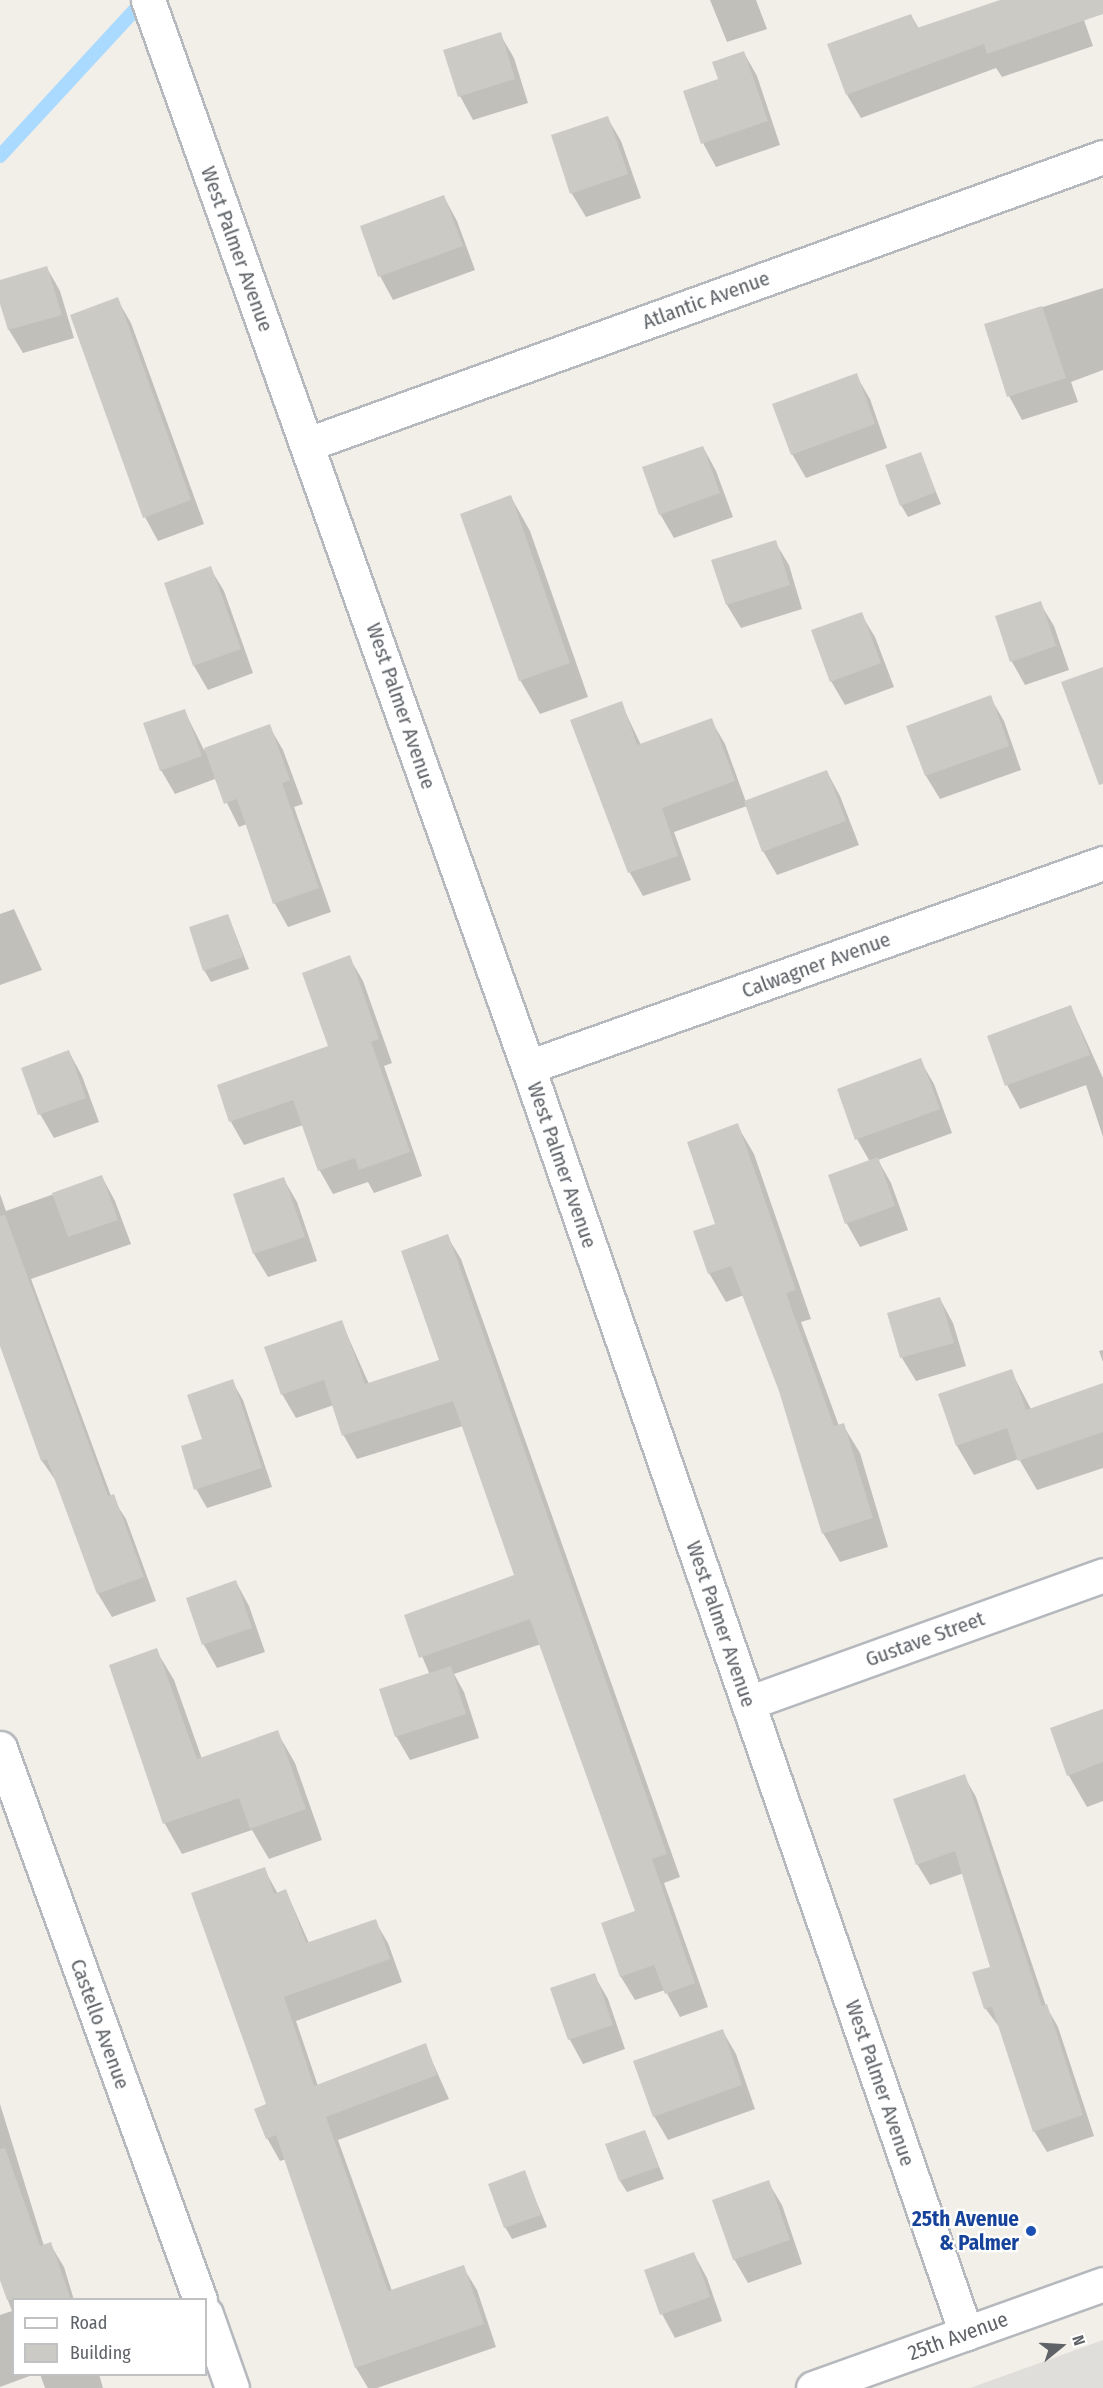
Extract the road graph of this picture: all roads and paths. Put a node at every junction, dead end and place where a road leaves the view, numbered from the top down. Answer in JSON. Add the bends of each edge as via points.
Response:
{"nodes":[{"id":1,"x":148,"y":0,"type":"edge"},
{"id":2,"x":1103,"y":157,"type":"edge"},
{"id":3,"x":308,"y":444,"type":"junction"},
{"id":4,"x":1103,"y":863,"type":"edge"},
{"id":5,"x":528,"y":1067,"type":"junction"},
{"id":6,"x":1103,"y":1575,"type":"edge"},
{"id":7,"x":748,"y":1703,"type":"junction"},
{"id":8,"x":0,"y":1748,"type":"edge"},
{"id":9,"x":1103,"y":2284,"type":"edge"},
{"id":10,"x":199,"y":2298,"type":"edge"},
{"id":11,"x":207,"y":2317,"type":"edge"},
{"id":12,"x":966,"y":2333,"type":"junction"},
{"id":13,"x":232,"y":2388,"type":"edge"},
{"id":14,"x":813,"y":2388,"type":"edge"}],
"edges":[{"from":1,"to":3,"type":"street","name":"West Palmer Avenue"},
{"from":2,"to":3,"type":"street","name":"Atlantic Avenue"},
{"from":3,"to":5,"type":"street","name":"West Palmer Avenue"},
{"from":4,"to":5,"type":"street","name":"Calwagner Avenue"},
{"from":5,"to":7,"type":"street","name":"West Palmer Avenue"},
{"from":6,"to":7,"type":"street","name":"Gustave Street"},
{"from":7,"to":12,"type":"street","name":"West Palmer Avenue"},
{"from":8,"to":10,"type":"street","name":"Castello Avenue"},
{"from":9,"to":12,"type":"street","name":"25th Avenue"},
{"from":11,"to":13,"type":"street"},
{"from":12,"to":14,"type":"street","name":"25th Avenue"}]}
